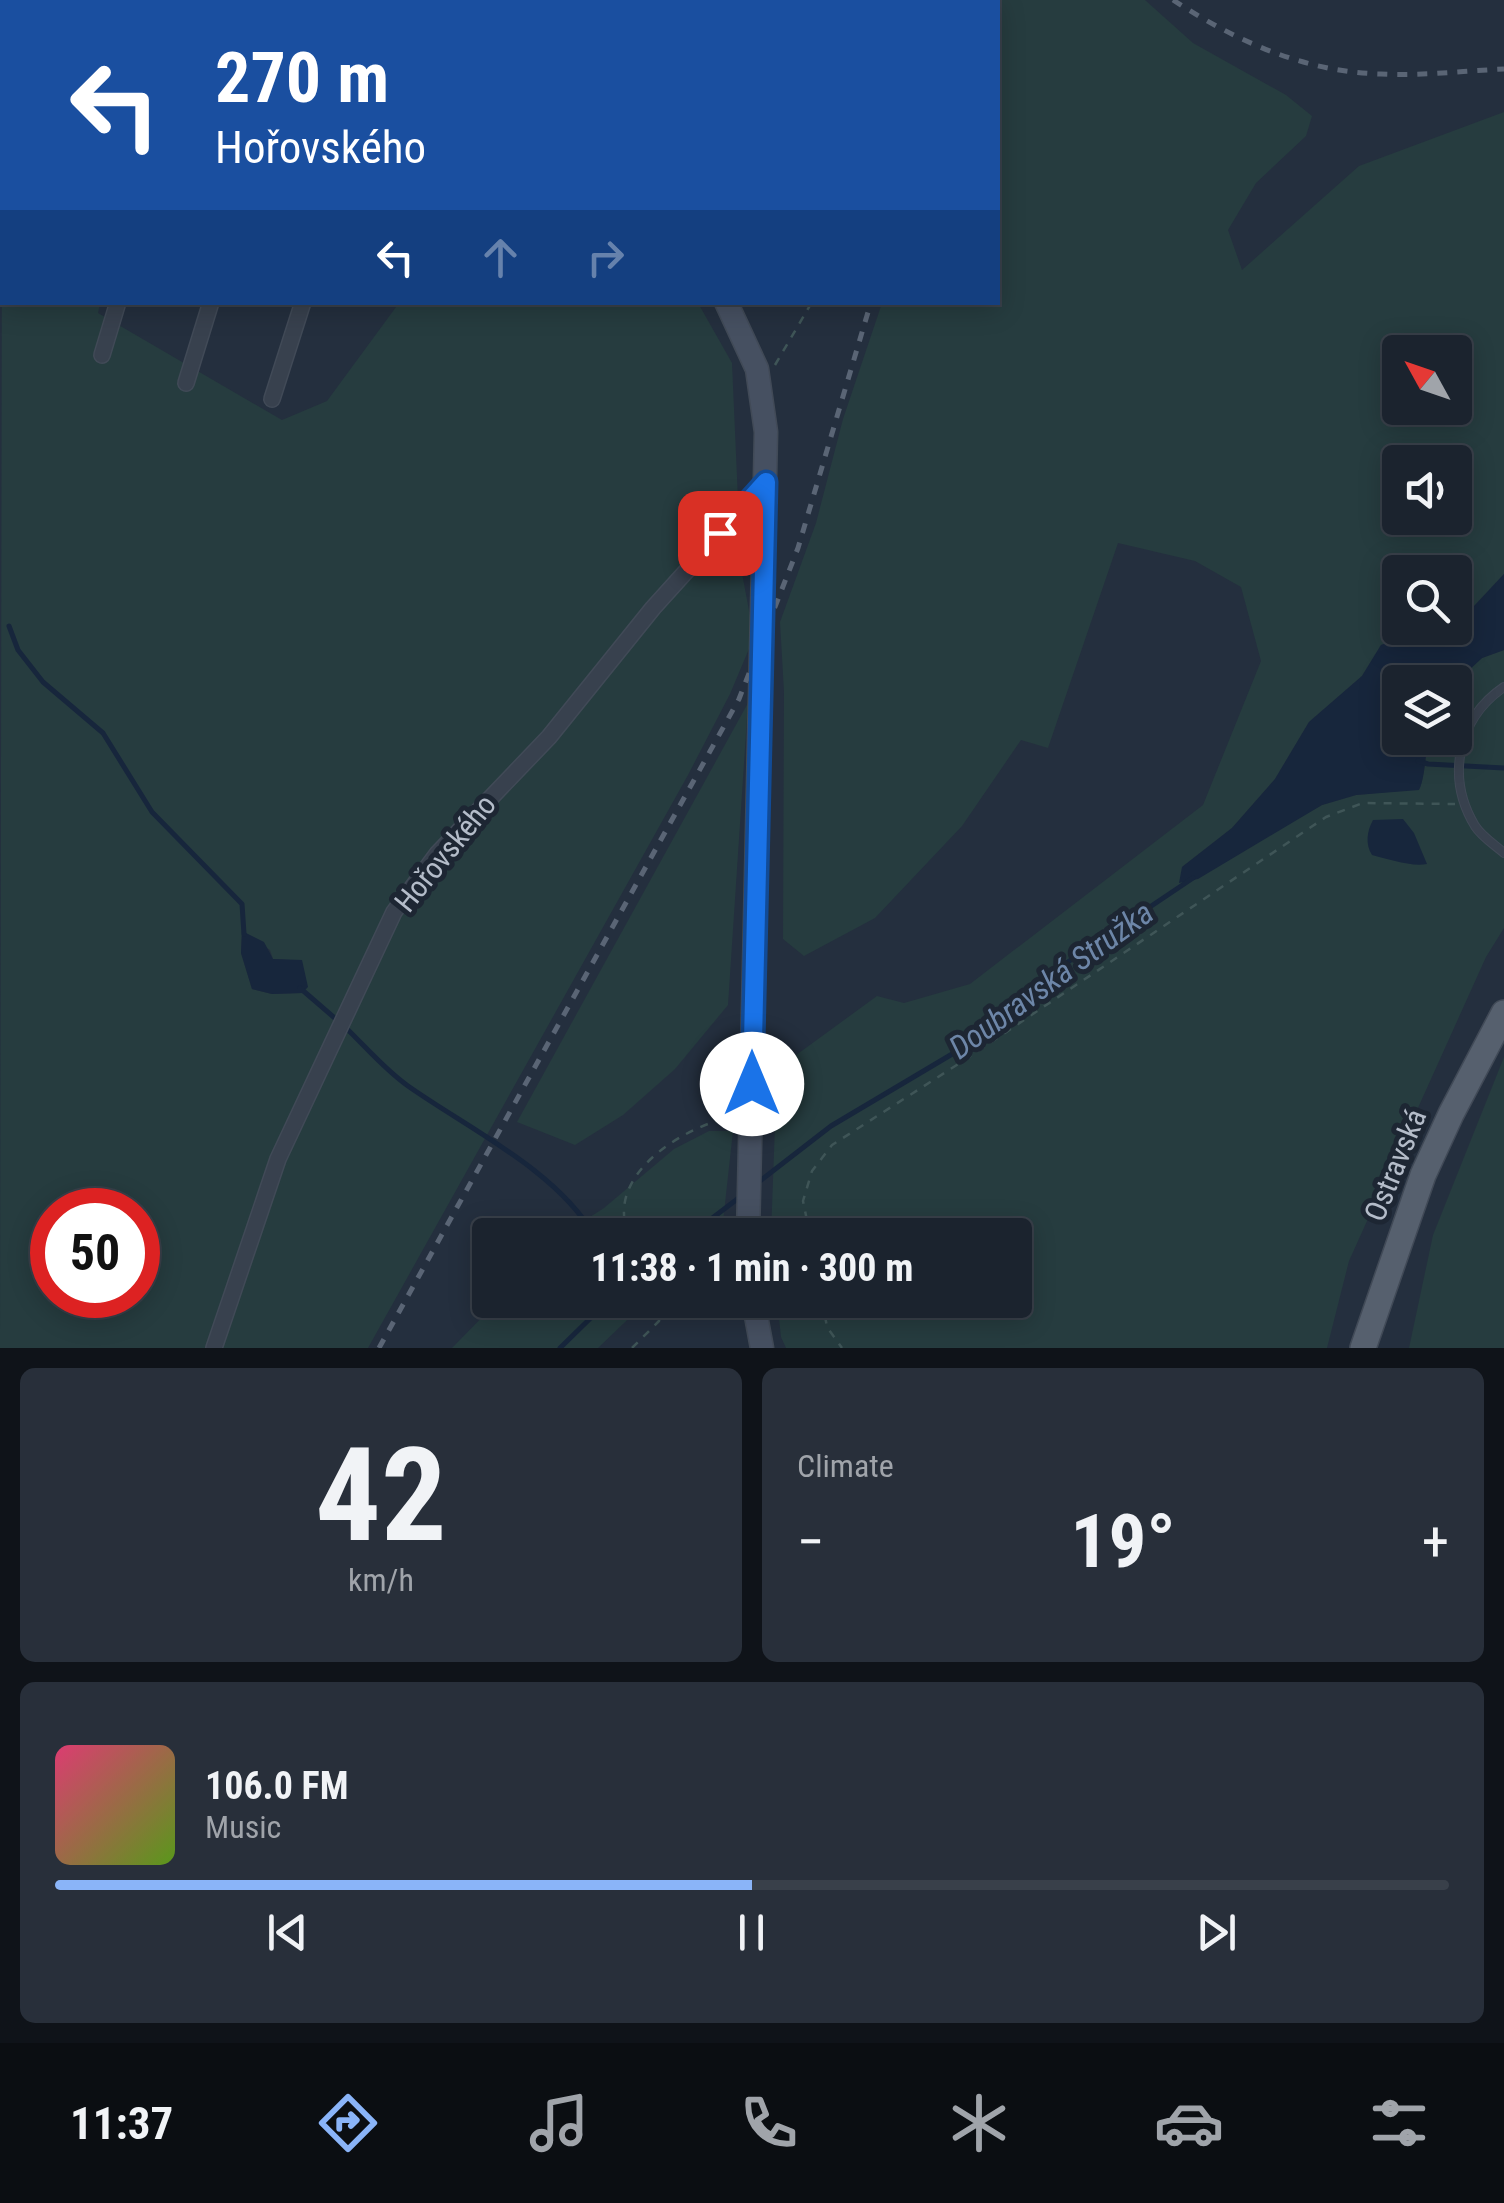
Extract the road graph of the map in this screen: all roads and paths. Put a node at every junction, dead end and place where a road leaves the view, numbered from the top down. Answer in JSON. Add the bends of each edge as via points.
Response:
{"nodes":[{"id":1,"x":117,"y":305,"type":"edge"},
{"id":2,"x":209,"y":305,"type":"edge"},
{"id":3,"x":302,"y":305,"type":"edge"},
{"id":4,"x":727,"y":305,"type":"edge"},
{"id":5,"x":810,"y":305,"type":"edge"},
{"id":6,"x":102,"y":354,"type":"dead end"},
{"id":7,"x":186,"y":382,"type":"dead end"},
{"id":8,"x":762,"y":388,"type":"junction"},
{"id":9,"x":272,"y":399,"type":"dead end"},
{"id":10,"x":766,"y":482,"type":"junction"},
{"id":11,"x":1504,"y":687,"type":"edge"},
{"id":12,"x":1463,"y":801,"type":"junction"},
{"id":13,"x":1504,"y":853,"type":"edge"},
{"id":14,"x":1504,"y":1013,"type":"edge"},
{"id":15,"x":752,"y":1112,"type":"junction"},
{"id":16,"x":624,"y":1218,"type":"edge"},
{"id":17,"x":749,"y":1218,"type":"edge"},
{"id":18,"x":806,"y":1218,"type":"edge"},
{"id":19,"x":659,"y":1318,"type":"edge"},
{"id":20,"x":756,"y":1318,"type":"edge"},
{"id":21,"x":825,"y":1318,"type":"edge"},
{"id":22,"x":214,"y":1348,"type":"edge"},
{"id":23,"x":632,"y":1348,"type":"edge"},
{"id":24,"x":762,"y":1348,"type":"edge"},
{"id":25,"x":842,"y":1348,"type":"edge"},
{"id":26,"x":1363,"y":1348,"type":"edge"}],
"edges":[{"from":1,"to":6,"type":"street"},
{"from":2,"to":7,"type":"street"},
{"from":3,"to":9,"type":"street"},
{"from":4,"to":8,"type":"main road"},
{"from":5,"to":8,"type":"path"},
{"from":8,"to":10,"type":"main road"},
{"from":10,"to":15,"type":"main road"},
{"from":10,"to":22,"type":"street","name":"Hořovského","via":[[549,737],[436,854],[394,912],[278,1159]]},
{"from":11,"to":12,"type":"lane","via":[[1466,731],[1459,765]]},
{"from":12,"to":13,"type":"lane","via":[[1477,830]]},
{"from":12,"to":18,"type":"path","via":[[1363,803],[1326,817],[832,1145],[812,1171],[803,1201]]},
{"from":14,"to":26,"type":"main road","name":"Ostravská","via":[[1423,1175]]},
{"from":15,"to":16,"type":"path","via":[[714,1120],[651,1160],[631,1181]]},
{"from":15,"to":17,"type":"main road"},
{"from":19,"to":23,"type":"path"},
{"from":20,"to":24,"type":"main road"},
{"from":21,"to":25,"type":"path"}]}
